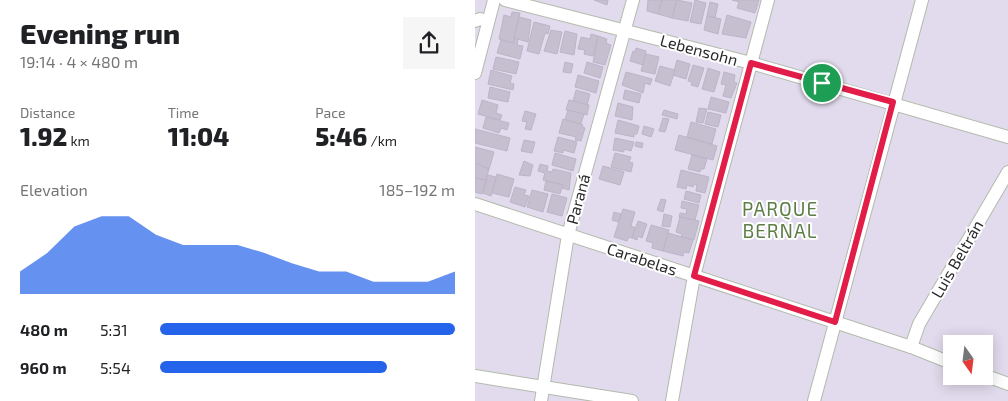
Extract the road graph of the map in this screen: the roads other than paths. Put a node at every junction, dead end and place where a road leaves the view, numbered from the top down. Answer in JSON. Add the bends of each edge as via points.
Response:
{"nodes":[{"id":1,"x":494,"y":0,"type":"edge"},
{"id":2,"x":505,"y":0,"type":"edge"},
{"id":3,"x":633,"y":0,"type":"edge"},
{"id":4,"x":768,"y":0,"type":"edge"},
{"id":5,"x":922,"y":0,"type":"edge"},
{"id":6,"x":488,"y":21,"type":"junction"},
{"id":7,"x":475,"y":22,"type":"edge"},
{"id":8,"x":624,"y":30,"type":"junction"},
{"id":9,"x":751,"y":63,"type":"junction"},
{"id":10,"x":475,"y":74,"type":"edge"},
{"id":11,"x":893,"y":102,"type":"junction"},
{"id":12,"x":1008,"y":137,"type":"edge"},
{"id":13,"x":1008,"y":172,"type":"edge"},
{"id":14,"x":475,"y":204,"type":"edge"},
{"id":15,"x":568,"y":235,"type":"junction"},
{"id":16,"x":694,"y":276,"type":"junction"},
{"id":17,"x":835,"y":322,"type":"junction"},
{"id":18,"x":911,"y":347,"type":"junction"},
{"id":19,"x":943,"y":359,"type":"edge"},
{"id":20,"x":475,"y":376,"type":"edge"},
{"id":21,"x":993,"y":378,"type":"edge"},
{"id":22,"x":1008,"y":384,"type":"edge"},
{"id":23,"x":544,"y":386,"type":"junction"},
{"id":24,"x":541,"y":401,"type":"edge"},
{"id":25,"x":632,"y":401,"type":"edge"},
{"id":26,"x":672,"y":401,"type":"edge"},
{"id":27,"x":814,"y":401,"type":"edge"}],
"edges":[{"from":1,"to":6,"type":"street"},
{"from":2,"to":8,"type":"street","name":"Lebensohn"},
{"from":3,"to":8,"type":"street","name":"Paraná"},
{"from":4,"to":9,"type":"street"},
{"from":5,"to":11,"type":"street"},
{"from":6,"to":7,"type":"street","via":[[481,19]]},
{"from":6,"to":10,"type":"street"},
{"from":8,"to":9,"type":"street","name":"Lebensohn"},
{"from":8,"to":15,"type":"street","name":"Paraná"},
{"from":9,"to":11,"type":"street","name":"Lebensohn"},
{"from":9,"to":16,"type":"street"},
{"from":11,"to":12,"type":"street","name":"Lebensohn"},
{"from":11,"to":17,"type":"street"},
{"from":13,"to":18,"type":"street","name":"Luis Beltrán","via":[[919,324]]},
{"from":14,"to":15,"type":"street","name":"Carabelas"},
{"from":15,"to":16,"type":"street","name":"Carabelas"},
{"from":15,"to":23,"type":"street","name":"Paraná"},
{"from":16,"to":17,"type":"street","name":"Carabelas"},
{"from":16,"to":26,"type":"street"},
{"from":17,"to":18,"type":"street","name":"Carabelas"},
{"from":17,"to":27,"type":"street"},
{"from":18,"to":19,"type":"street","name":"Carabelas"},
{"from":20,"to":23,"type":"street"},
{"from":21,"to":22,"type":"street"},
{"from":23,"to":24,"type":"street","name":"Paraná"},
{"from":23,"to":25,"type":"street"}]}
